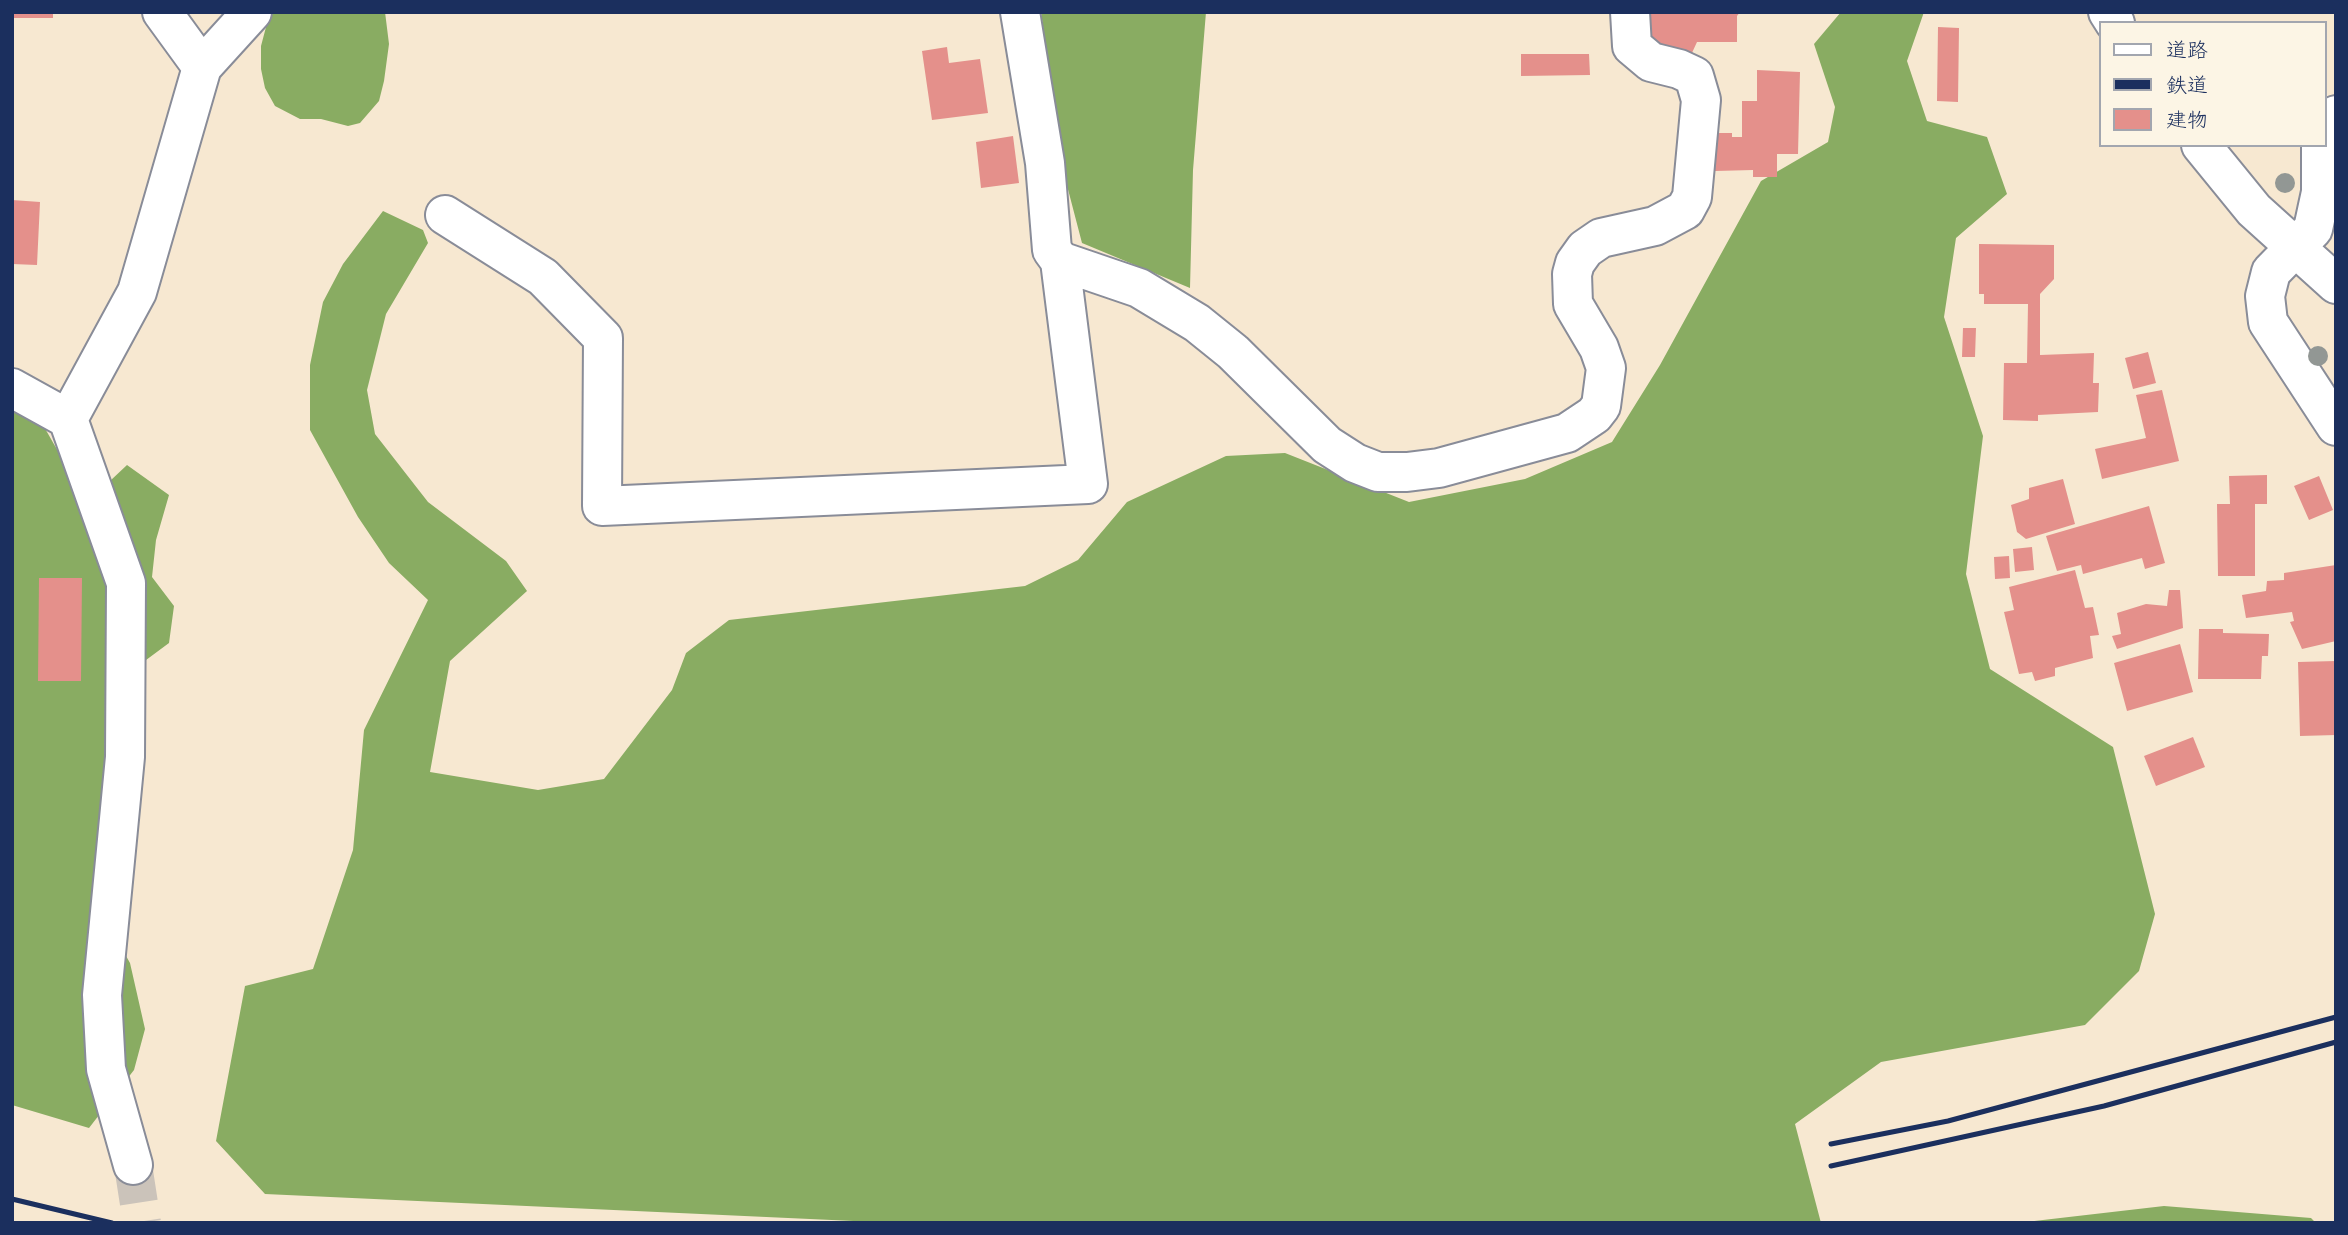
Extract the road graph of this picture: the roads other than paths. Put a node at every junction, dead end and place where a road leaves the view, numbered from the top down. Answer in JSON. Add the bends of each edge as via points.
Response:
{"nodes":[{"id":1,"x":162,"y":12,"type":"edge"},
{"id":2,"x":252,"y":12,"type":"edge"},
{"id":3,"x":1020,"y":12,"type":"edge"},
{"id":4,"x":1630,"y":12,"type":"edge"},
{"id":5,"x":202,"y":67,"type":"junction"},
{"id":6,"x":2203,"y":147,"type":"edge"},
{"id":7,"x":2321,"y":147,"type":"edge"},
{"id":8,"x":445,"y":215,"type":"dead end"},
{"id":9,"x":2295,"y":247,"type":"junction"},
{"id":10,"x":1060,"y":261,"type":"junction"},
{"id":11,"x":2336,"y":284,"type":"edge"},
{"id":12,"x":12,"y":388,"type":"edge"},
{"id":13,"x":68,"y":419,"type":"junction"},
{"id":14,"x":2336,"y":426,"type":"edge"},
{"id":15,"x":132,"y":1165,"type":"tunnel mouth"}],
"edges":[{"from":1,"to":5,"type":"street"},
{"from":2,"to":5,"type":"street"},
{"from":3,"to":10,"type":"street","via":[[1045,163],[1052,250]]},
{"from":4,"to":10,"type":"street","via":[[1636,52],[1651,62],[1688,72],[1699,84],[1692,197],[1675,218],[1601,238],[1575,263],[1573,304],[1599,348],[1606,380],[1601,406],[1567,433],[1439,468],[1378,472],[1327,446],[1233,352],[1197,323],[1139,288]]},
{"from":5,"to":13,"type":"street","via":[[137,292]]},
{"from":6,"to":9,"type":"street","via":[[2254,209]]},
{"from":7,"to":9,"type":"street","via":[[2319,213],[2313,229]]},
{"from":8,"to":10,"type":"street","via":[[543,277],[603,338],[602,506],[1088,484]]},
{"from":9,"to":11,"type":"street"},
{"from":9,"to":14,"type":"street","via":[[2271,272],[2265,296],[2268,322]]},
{"from":12,"to":13,"type":"street"},
{"from":13,"to":15,"type":"street","via":[[126,583],[124,769],[102,995],[106,1069]]}]}
